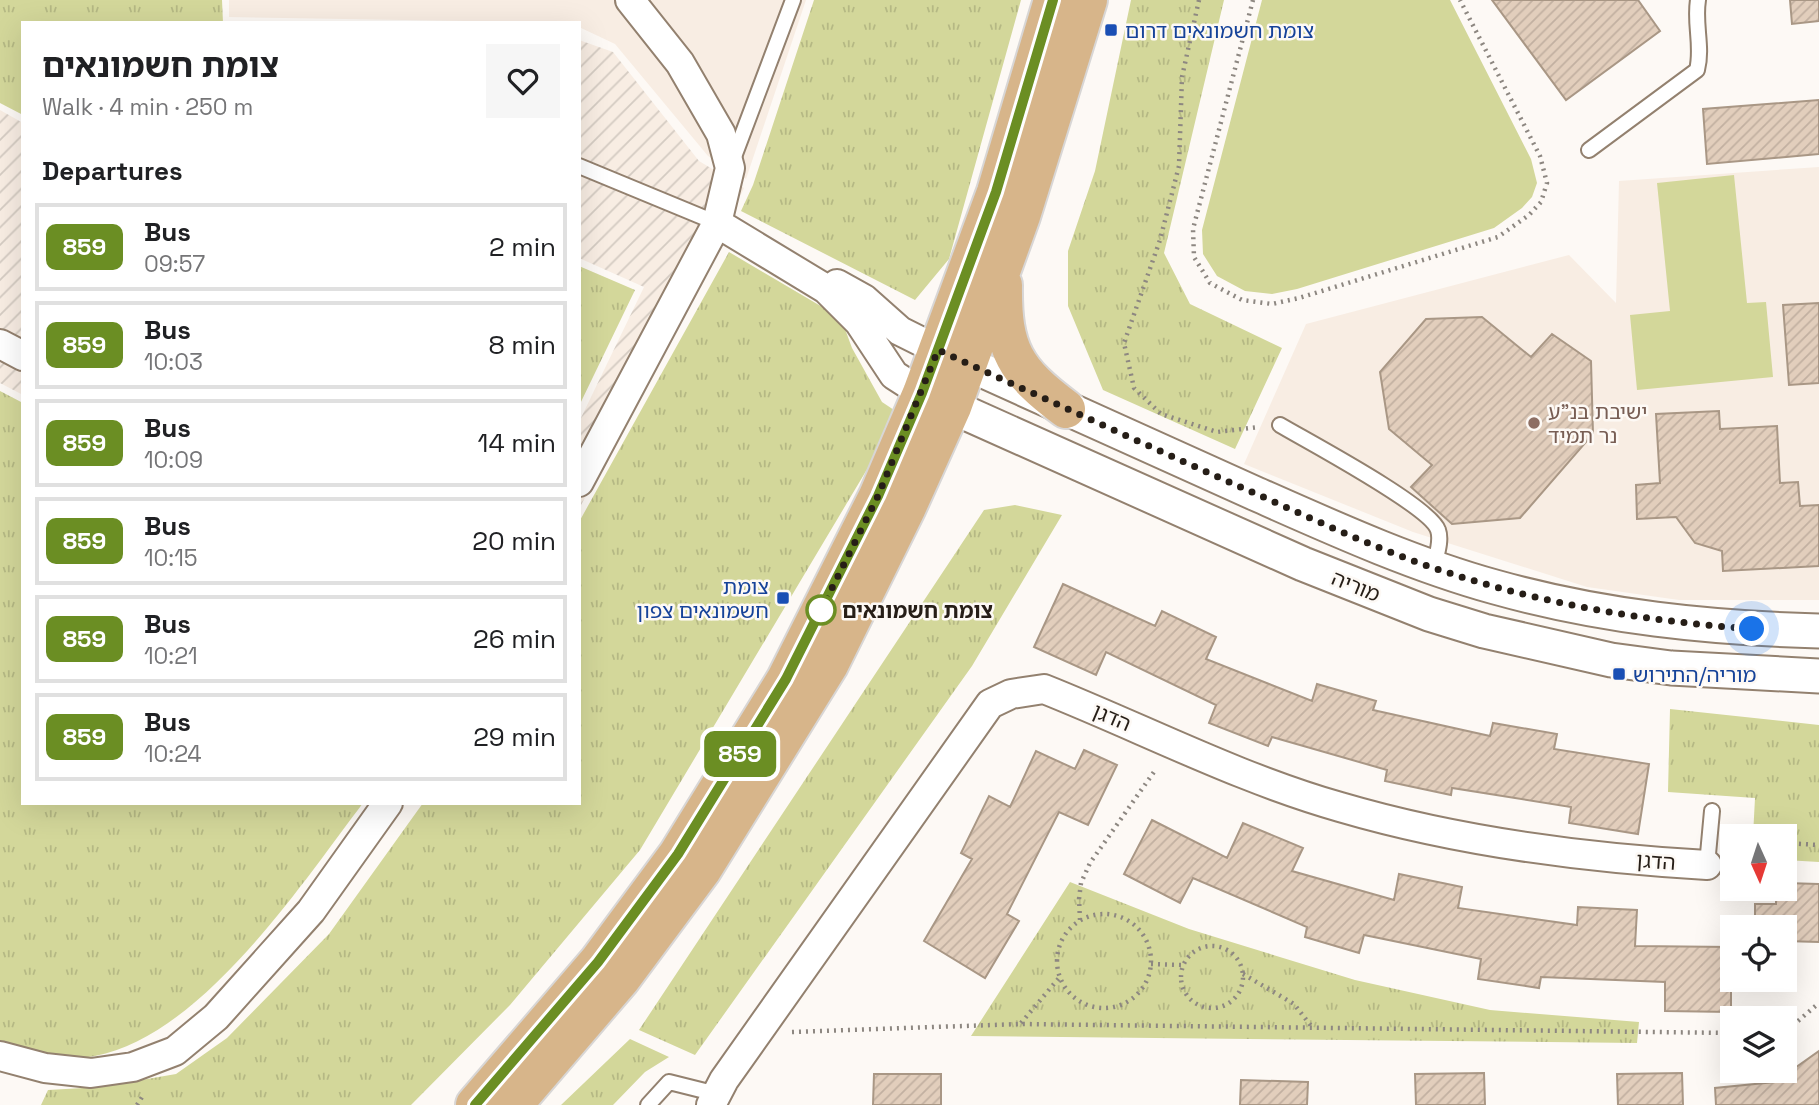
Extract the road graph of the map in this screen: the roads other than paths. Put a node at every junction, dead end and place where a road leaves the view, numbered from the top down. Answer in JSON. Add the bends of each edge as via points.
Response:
{"nodes":[{"id":1,"x":630,"y":0,"type":"edge"},
{"id":2,"x":793,"y":0,"type":"edge"},
{"id":3,"x":1053,"y":0,"type":"edge"},
{"id":4,"x":1088,"y":0,"type":"edge"},
{"id":5,"x":1698,"y":0,"type":"edge"},
{"id":6,"x":1589,"y":150,"type":"dead end"},
{"id":7,"x":581,"y":167,"type":"edge"},
{"id":8,"x":730,"y":168,"type":"junction"},
{"id":9,"x":717,"y":223,"type":"junction"},
{"id":10,"x":1007,"y":255,"type":"junction"},
{"id":11,"x":789,"y":265,"type":"junction"},
{"id":12,"x":0,"y":344,"type":"edge"},
{"id":13,"x":21,"y":355,"type":"edge"},
{"id":14,"x":953,"y":357,"type":"junction"},
{"id":15,"x":937,"y":400,"type":"junction"},
{"id":16,"x":1066,"y":409,"type":"junction"},
{"id":17,"x":1280,"y":425,"type":"road end"},
{"id":18,"x":581,"y":478,"type":"edge"},
{"id":19,"x":1434,"y":568,"type":"junction"},
{"id":20,"x":1819,"y":631,"type":"edge"},
{"id":21,"x":1819,"y":676,"type":"edge"},
{"id":22,"x":386,"y":805,"type":"edge"},
{"id":23,"x":1712,"y":811,"type":"dead end"},
{"id":24,"x":1707,"y":865,"type":"joint"},
{"id":25,"x":0,"y":1056,"type":"edge"},
{"id":26,"x":714,"y":1100,"type":"edge"},
{"id":27,"x":475,"y":1105,"type":"edge"},
{"id":28,"x":513,"y":1105,"type":"edge"},
{"id":29,"x":648,"y":1105,"type":"edge"}],
"edges":[{"from":1,"to":8,"type":"street","via":[[680,63],[721,134]]},
{"from":2,"to":8,"type":"lane"},
{"from":3,"to":14,"type":"main road"},
{"from":4,"to":10,"type":"main road"},
{"from":5,"to":6,"type":"lane","via":[[1698,70]]},
{"from":7,"to":9,"type":"lane"},
{"from":8,"to":9,"type":"street"},
{"from":9,"to":11,"type":"street"},
{"from":9,"to":18,"type":"street"},
{"from":10,"to":14,"type":"main road"},
{"from":10,"to":16,"type":"main road","via":[[1002,311],[1014,357],[1038,388]]},
{"from":11,"to":14,"type":"street","via":[[849,290],[900,331]]},
{"from":11,"to":15,"type":"street","via":[[845,306],[894,375]]},
{"from":12,"to":13,"type":"street"},
{"from":14,"to":15,"type":"main road"},
{"from":14,"to":16,"type":"street"},
{"from":15,"to":21,"type":"street","name":"מוריה","via":[[1303,564],[1429,614],[1611,660]]},
{"from":15,"to":27,"type":"main road","via":[[878,496],[786,679],[678,854],[598,962]]},
{"from":15,"to":28,"type":"main road","via":[[907,507],[829,665],[702,870],[621,979]]},
{"from":16,"to":19,"type":"street","via":[[1321,523]]},
{"from":17,"to":19,"type":"lane","via":[[1397,493],[1437,526],[1440,537]]},
{"from":19,"to":20,"type":"street","via":[[1618,615]]},
{"from":22,"to":25,"type":"street","via":[[311,911],[216,1017],[174,1051],[133,1067],[91,1073],[45,1068]]},
{"from":23,"to":24,"type":"lane"},
{"from":24,"to":26,"type":"street","name":"הדגן","via":[[1571,853],[1439,833],[1277,786],[1044,689],[1011,694],[990,704]]},
{"from":26,"to":29,"type":"lane","via":[[669,1082]]}]}
